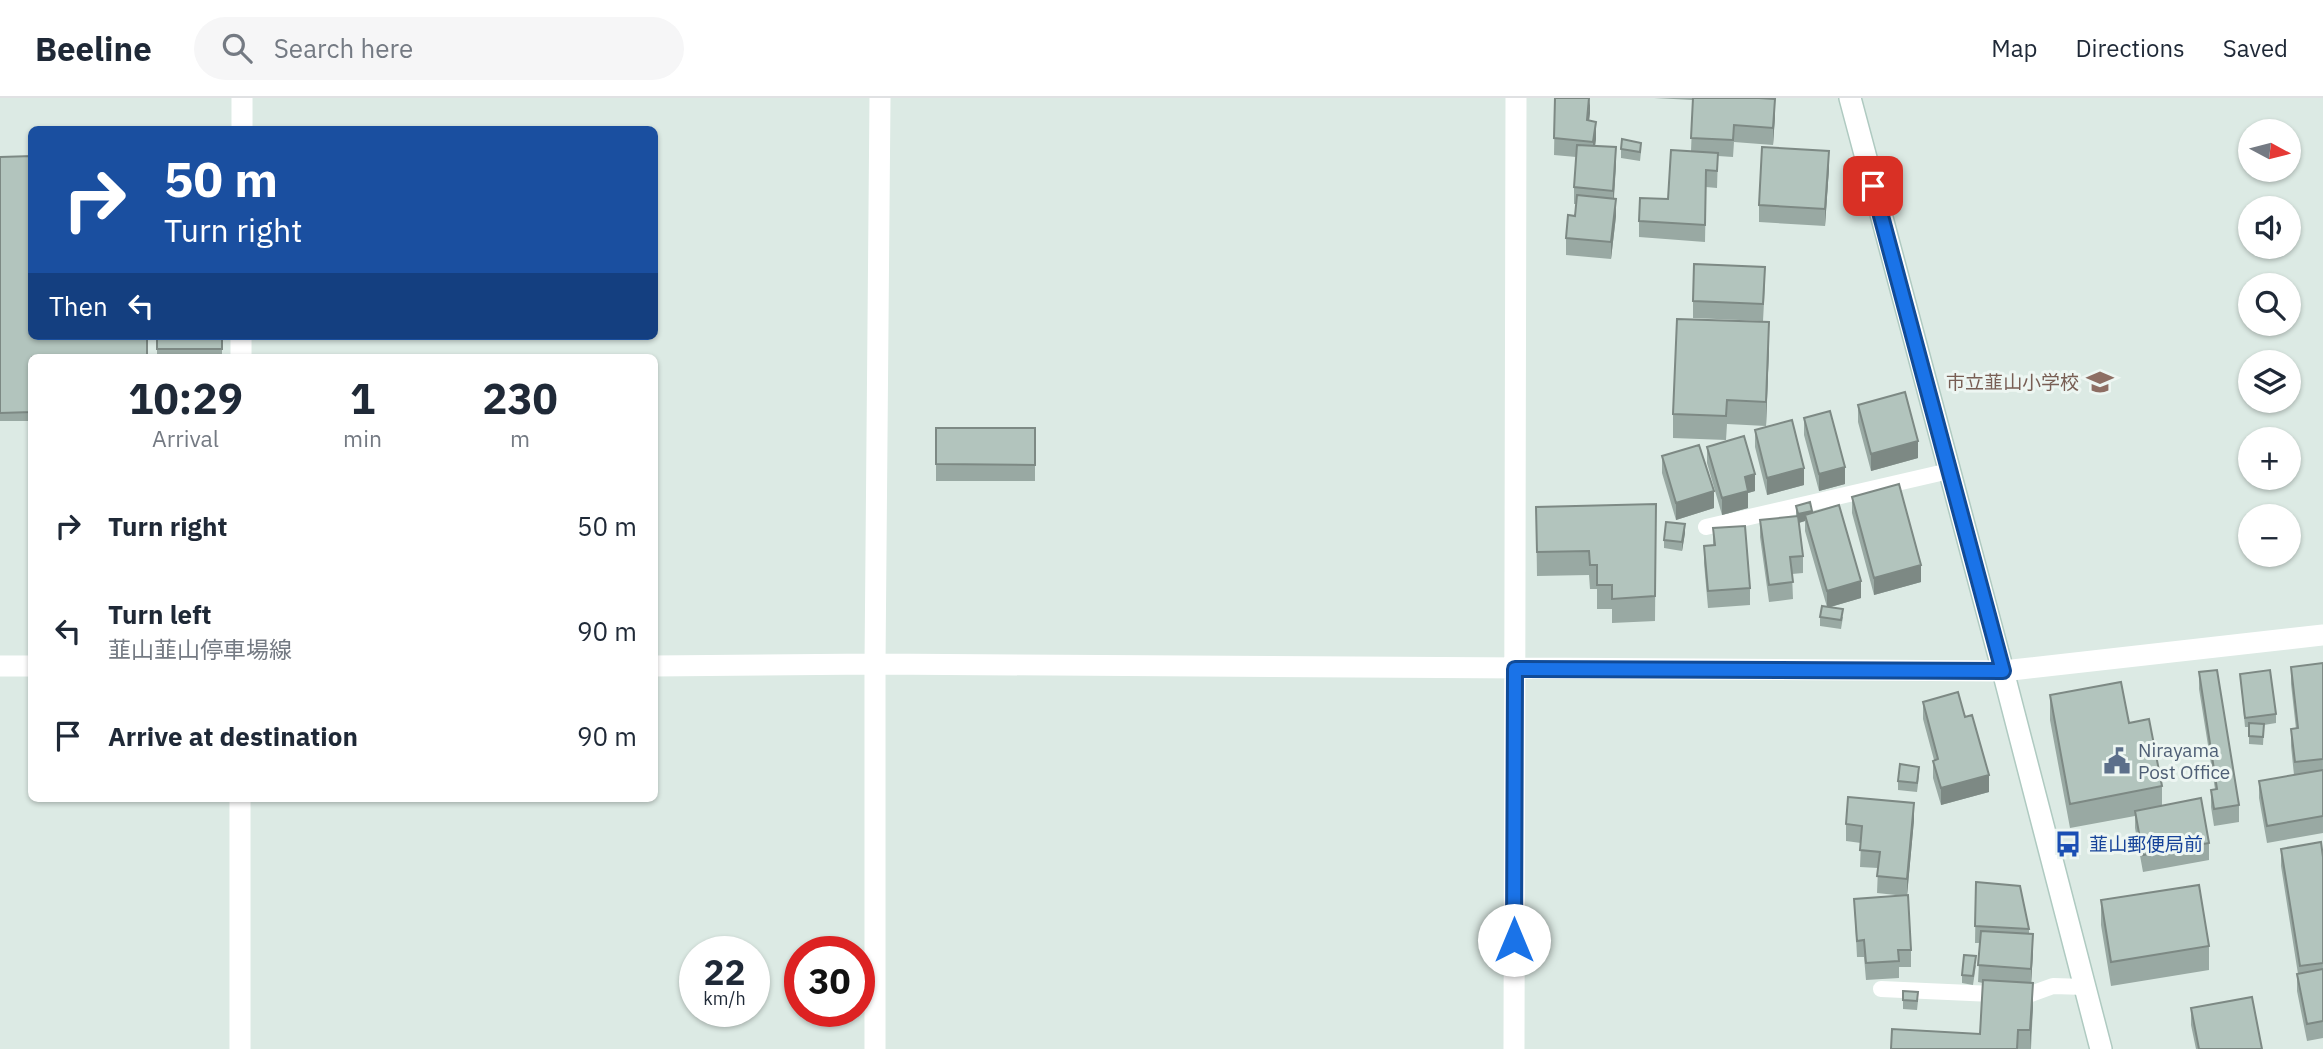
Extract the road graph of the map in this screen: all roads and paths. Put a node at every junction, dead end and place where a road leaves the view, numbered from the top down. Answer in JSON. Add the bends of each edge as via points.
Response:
{"nodes":[{"id":1,"x":242,"y":98,"type":"edge"},
{"id":2,"x":880,"y":98,"type":"edge"},
{"id":3,"x":1516,"y":98,"type":"edge"},
{"id":4,"x":1850,"y":98,"type":"edge"},
{"id":5,"x":242,"y":126,"type":"edge"},
{"id":6,"x":1950,"y":471,"type":"junction"},
{"id":7,"x":1706,"y":527,"type":"dead end"},
{"id":8,"x":2323,"y":635,"type":"edge"},
{"id":9,"x":875,"y":664,"type":"junction"},
{"id":10,"x":0,"y":666,"type":"edge"},
{"id":11,"x":28,"y":666,"type":"edge"},
{"id":12,"x":658,"y":666,"type":"edge"},
{"id":13,"x":1515,"y":669,"type":"junction"},
{"id":14,"x":2003,"y":671,"type":"junction"},
{"id":15,"x":240,"y":802,"type":"edge"},
{"id":16,"x":2085,"y":987,"type":"junction"},
{"id":17,"x":1881,"y":989,"type":"dead end"},
{"id":18,"x":240,"y":1049,"type":"edge"},
{"id":19,"x":875,"y":1049,"type":"edge"},
{"id":20,"x":1514,"y":1049,"type":"edge"},
{"id":21,"x":2101,"y":1049,"type":"edge"}],
"edges":[{"from":1,"to":5,"type":"street"},
{"from":2,"to":9,"type":"street"},
{"from":3,"to":13,"type":"street"},
{"from":4,"to":6,"type":"street"},
{"from":6,"to":7,"type":"lane"},
{"from":6,"to":14,"type":"street"},
{"from":8,"to":14,"type":"street"},
{"from":9,"to":12,"type":"street"},
{"from":9,"to":13,"type":"street"},
{"from":9,"to":19,"type":"street"},
{"from":10,"to":11,"type":"street"},
{"from":13,"to":14,"type":"street"},
{"from":13,"to":20,"type":"street"},
{"from":14,"to":16,"type":"street"},
{"from":15,"to":18,"type":"street"},
{"from":16,"to":17,"type":"lane","via":[[2053,986],[2015,995]]},
{"from":16,"to":21,"type":"street"}]}
